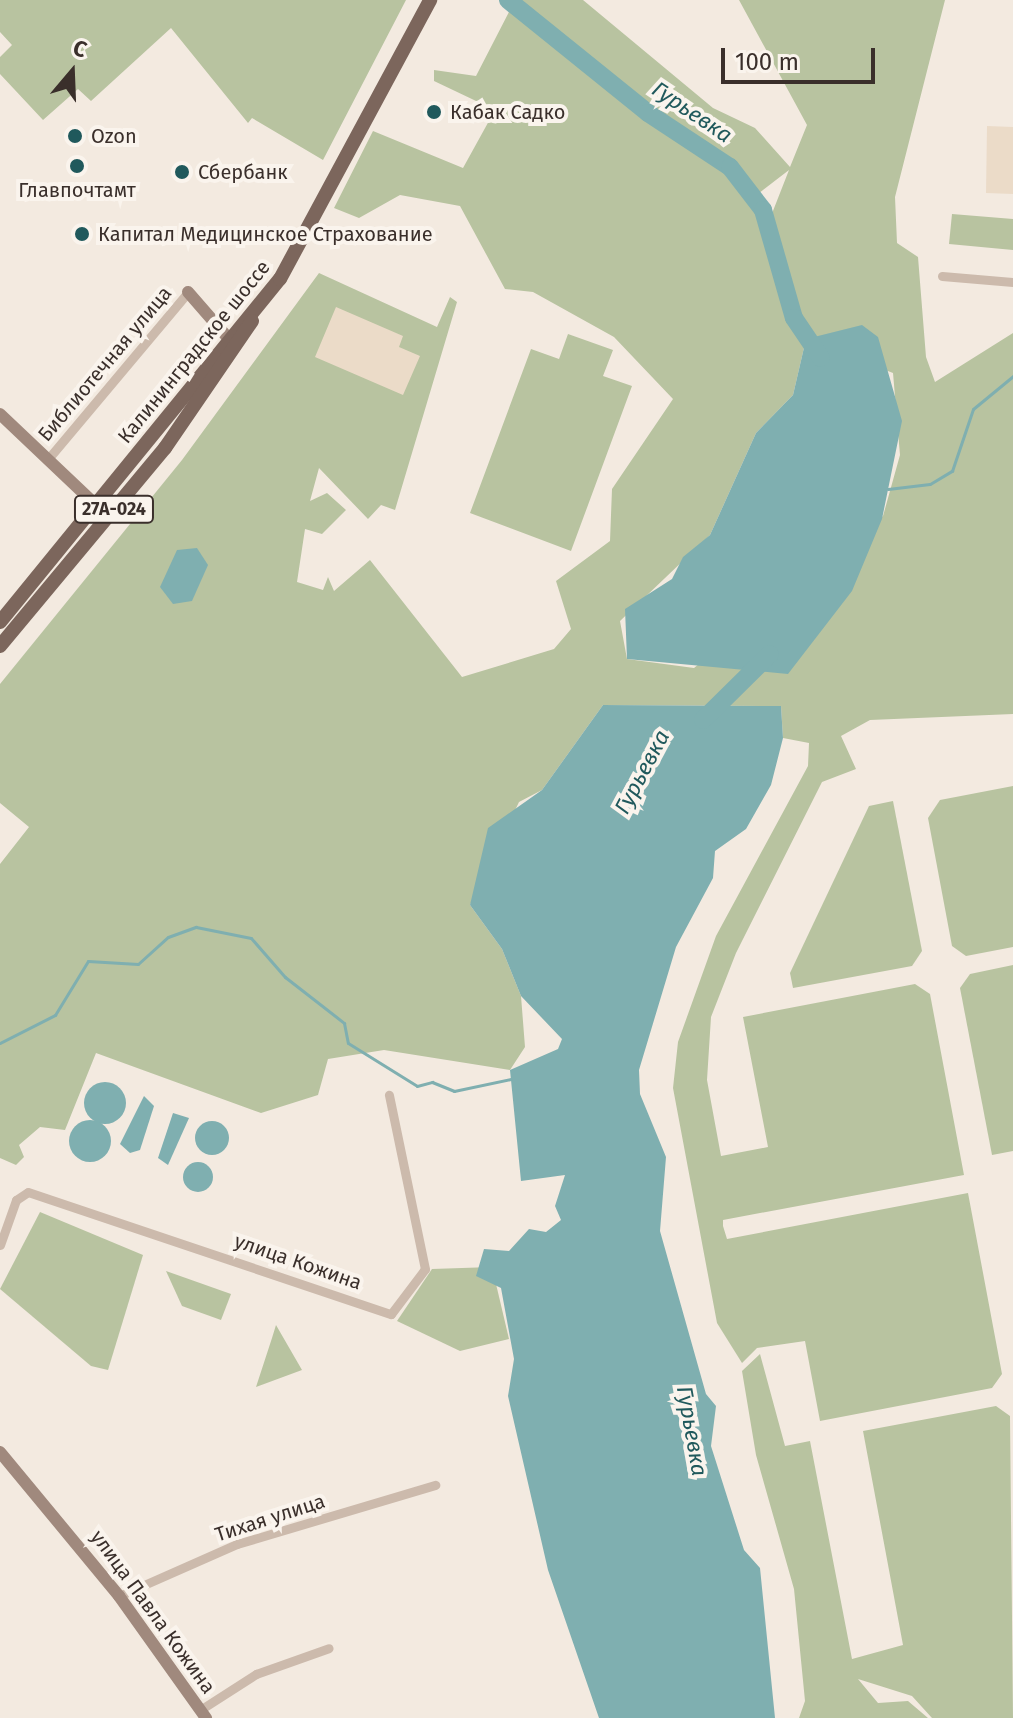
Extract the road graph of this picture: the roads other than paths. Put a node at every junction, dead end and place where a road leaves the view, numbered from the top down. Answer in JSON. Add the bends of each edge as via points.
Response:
{"nodes":[{"id":1,"x":430,"y":0,"type":"edge"},
{"id":2,"x":942,"y":276,"type":"dead end"},
{"id":3,"x":1013,"y":282,"type":"edge"},
{"id":4,"x":188,"y":292,"type":"joint"},
{"id":5,"x":215,"y":319,"type":"junction"},
{"id":6,"x":252,"y":320,"type":"junction"},
{"id":7,"x":229,"y":334,"type":"junction"},
{"id":8,"x":224,"y":369,"type":"junction"},
{"id":9,"x":0,"y":414,"type":"edge"},
{"id":10,"x":48,"y":459,"type":"junction"},
{"id":11,"x":95,"y":504,"type":"junction"},
{"id":12,"x":0,"y":622,"type":"edge"},
{"id":13,"x":0,"y":646,"type":"edge"},
{"id":14,"x":389,"y":1095,"type":"dead end"},
{"id":15,"x":0,"y":1245,"type":"edge"},
{"id":16,"x":0,"y":1452,"type":"edge"},
{"id":17,"x":435,"y":1485,"type":"dead end"},
{"id":18,"x":119,"y":1596,"type":"junction"},
{"id":19,"x":329,"y":1648,"type":"dead end"},
{"id":20,"x":203,"y":1714,"type":"edge"}],
"edges":[{"from":1,"to":6,"type":"main road","name":"Калининградское шоссе","number":"27А-024","via":[[404,37],[299,251]]},
{"from":2,"to":3,"type":"street"},
{"from":4,"to":5,"type":"street"},
{"from":4,"to":10,"type":"street","name":"Библиотечная улица"},
{"from":5,"to":6,"type":"street"},
{"from":5,"to":7,"type":"street"},
{"from":6,"to":7,"type":"main road","name":"Калининградское шоссе","number":"27А-024"},
{"from":6,"to":8,"type":"main road","number":"27А-024"},
{"from":7,"to":8,"type":"main road"},
{"from":7,"to":11,"type":"main road","name":"Калининградское шоссе","number":"27А-024"},
{"from":8,"to":13,"type":"main road","number":"27А-024"},
{"from":9,"to":10,"type":"street"},
{"from":10,"to":11,"type":"street"},
{"from":11,"to":12,"type":"main road","name":"Калининградское шоссе","number":"27А-024"},
{"from":14,"to":15,"type":"street","name":"улица Кожина","via":[[425,1269],[391,1314],[28,1192],[16,1200]]},
{"from":16,"to":18,"type":"street","name":"улица Павла Кожина"},
{"from":17,"to":18,"type":"street","name":"Тихая улица","via":[[237,1544]]},
{"from":18,"to":20,"type":"street","name":"улица Павла Кожина"},
{"from":19,"to":20,"type":"street","via":[[256,1674]]}]}
